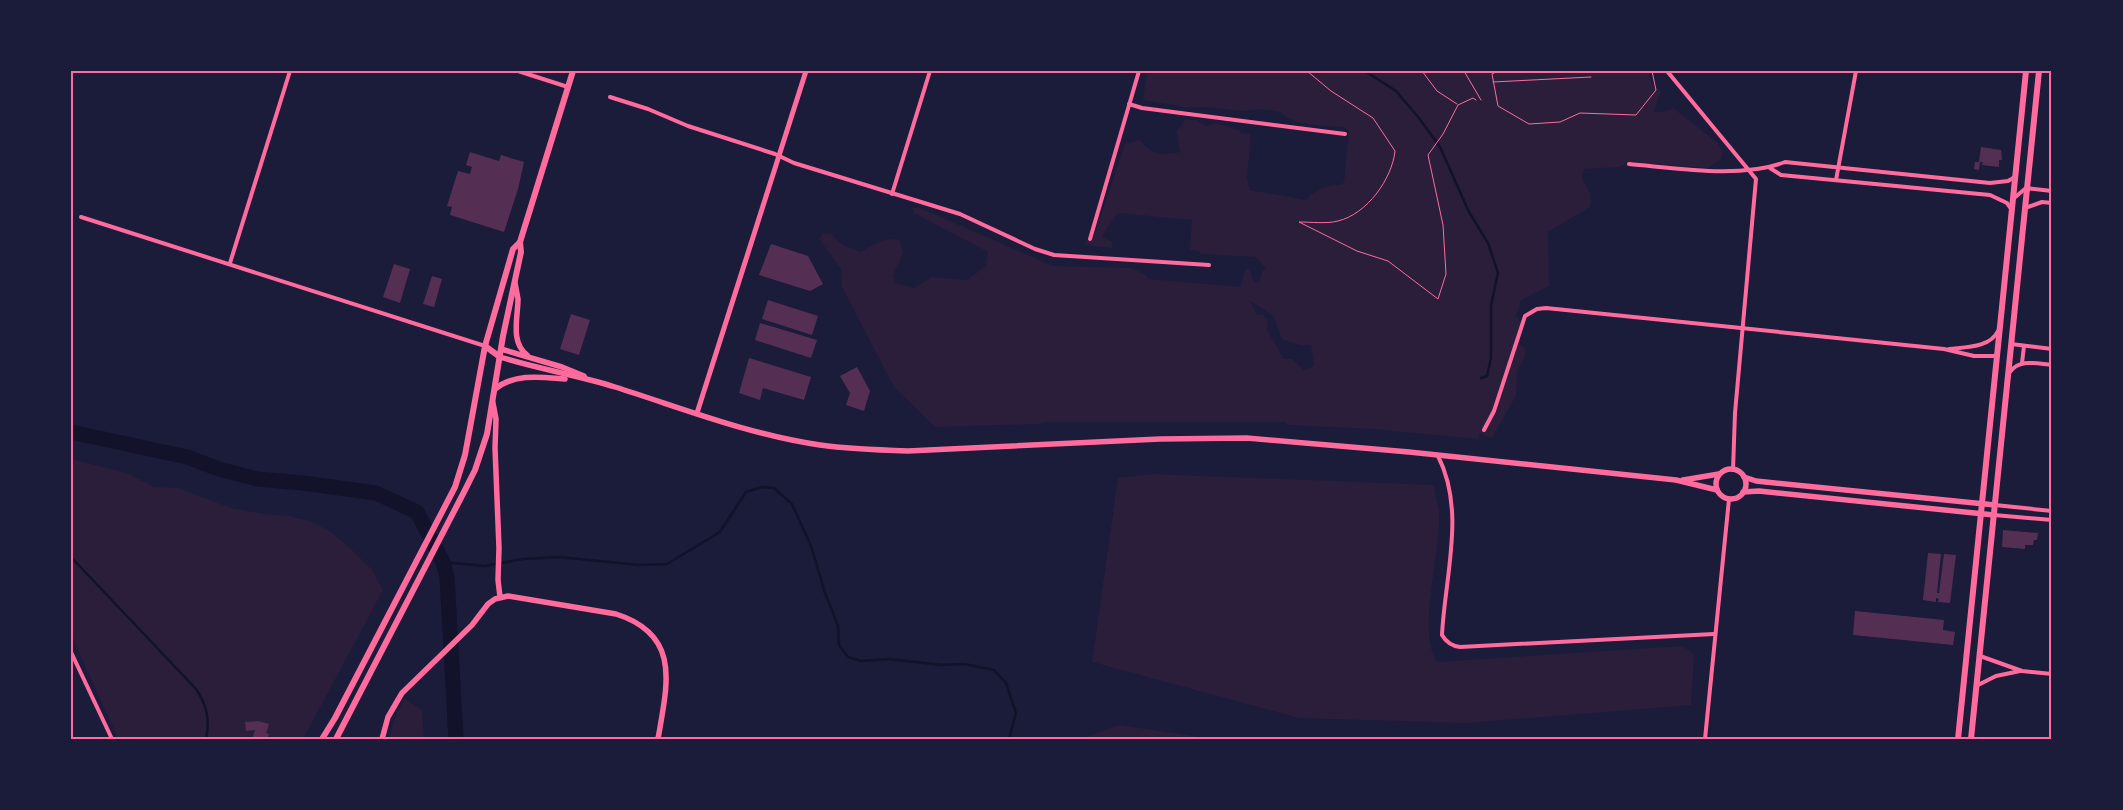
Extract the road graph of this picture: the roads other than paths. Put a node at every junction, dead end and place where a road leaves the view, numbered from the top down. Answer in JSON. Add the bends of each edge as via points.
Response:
{"nodes":[{"id":1,"x":290,"y":71,"type":"edge"},
{"id":2,"x":518,"y":71,"type":"edge"},
{"id":3,"x":573,"y":71,"type":"edge"},
{"id":4,"x":806,"y":71,"type":"edge"},
{"id":5,"x":930,"y":71,"type":"edge"},
{"id":6,"x":1139,"y":71,"type":"edge"},
{"id":7,"x":1667,"y":71,"type":"edge"},
{"id":8,"x":1856,"y":71,"type":"edge"},
{"id":9,"x":2026,"y":71,"type":"edge"},
{"id":10,"x":2039,"y":71,"type":"edge"},
{"id":11,"x":568,"y":87,"type":"junction"},
{"id":12,"x":610,"y":98,"type":"dead end"},
{"id":13,"x":1129,"y":104,"type":"junction"},
{"id":14,"x":1346,"y":134,"type":"dead end"},
{"id":15,"x":780,"y":156,"type":"junction"},
{"id":16,"x":1629,"y":164,"type":"dead end"},
{"id":17,"x":1838,"y":167,"type":"junction"},
{"id":18,"x":1770,"y":168,"type":"junction"},
{"id":19,"x":1748,"y":169,"type":"junction"},
{"id":20,"x":2015,"y":177,"type":"junction"},
{"id":21,"x":1836,"y":180,"type":"junction"},
{"id":22,"x":2026,"y":188,"type":"junction"},
{"id":23,"x":2052,"y":191,"type":"edge"},
{"id":24,"x":892,"y":194,"type":"junction"},
{"id":25,"x":2013,"y":199,"type":"junction"},
{"id":26,"x":2052,"y":203,"type":"edge"},
{"id":27,"x":2024,"y":209,"type":"junction"},
{"id":28,"x":2012,"y":210,"type":"junction"},
{"id":29,"x":81,"y":217,"type":"dead end"},
{"id":30,"x":1090,"y":239,"type":"dead end"},
{"id":31,"x":520,"y":242,"type":"junction"},
{"id":32,"x":230,"y":263,"type":"junction"},
{"id":33,"x":1209,"y":265,"type":"dead end"},
{"id":34,"x":514,"y":281,"type":"junction"},
{"id":35,"x":2000,"y":326,"type":"junction"},
{"id":36,"x":1744,"y":328,"type":"junction"},
{"id":37,"x":2011,"y":344,"type":"junction"},
{"id":38,"x":485,"y":346,"type":"junction"},
{"id":39,"x":2024,"y":346,"type":"junction"},
{"id":40,"x":502,"y":349,"type":"junction"},
{"id":41,"x":1944,"y":349,"type":"junction"},
{"id":42,"x":2052,"y":349,"type":"edge"},
{"id":43,"x":1997,"y":356,"type":"junction"},
{"id":44,"x":500,"y":357,"type":"junction"},
{"id":45,"x":531,"y":358,"type":"junction"},
{"id":46,"x":2022,"y":363,"type":"junction"},
{"id":47,"x":2052,"y":365,"type":"edge"},
{"id":48,"x":2009,"y":374,"type":"junction"},
{"id":49,"x":595,"y":381,"type":"junction"},
{"id":50,"x":495,"y":389,"type":"junction"},
{"id":51,"x":493,"y":401,"type":"junction"},
{"id":52,"x":698,"y":413,"type":"junction"},
{"id":53,"x":1484,"y":430,"type":"dead end"},
{"id":54,"x":1438,"y":456,"type":"junction"},
{"id":55,"x":1733,"y":470,"type":"junction"},
{"id":56,"x":1719,"y":474,"type":"junction"},
{"id":57,"x":1744,"y":477,"type":"junction"},
{"id":58,"x":1676,"y":480,"type":"junction"},
{"id":59,"x":1717,"y":490,"type":"junction"},
{"id":60,"x":1743,"y":492,"type":"junction"},
{"id":61,"x":1729,"y":499,"type":"junction"},
{"id":62,"x":1982,"y":504,"type":"junction"},
{"id":63,"x":1995,"y":504,"type":"junction"},
{"id":64,"x":2052,"y":511,"type":"edge"},
{"id":65,"x":1981,"y":514,"type":"junction"},
{"id":66,"x":1994,"y":516,"type":"junction"},
{"id":67,"x":2052,"y":520,"type":"edge"},
{"id":68,"x":500,"y":597,"type":"junction"},
{"id":69,"x":1714,"y":634,"type":"junction"},
{"id":70,"x":71,"y":652,"type":"edge"},
{"id":71,"x":1980,"y":656,"type":"junction"},
{"id":72,"x":2022,"y":670,"type":"junction"},
{"id":73,"x":2052,"y":674,"type":"edge"},
{"id":74,"x":1976,"y":686,"type":"junction"},
{"id":75,"x":112,"y":739,"type":"edge"},
{"id":76,"x":322,"y":739,"type":"edge"},
{"id":77,"x":336,"y":739,"type":"edge"},
{"id":78,"x":382,"y":739,"type":"edge"},
{"id":79,"x":658,"y":739,"type":"edge"},
{"id":80,"x":1705,"y":739,"type":"edge"},
{"id":81,"x":1958,"y":739,"type":"edge"},
{"id":82,"x":1971,"y":739,"type":"edge"}],
"edges":[{"from":1,"to":32,"type":"street"},
{"from":2,"to":11,"type":"street"},
{"from":3,"to":11,"type":"main road"},
{"from":4,"to":15,"type":"street"},
{"from":5,"to":24,"type":"street"},
{"from":6,"to":13,"type":"street"},
{"from":7,"to":19,"type":"street"},
{"from":8,"to":17,"type":"street"},
{"from":9,"to":20,"type":"main road"},
{"from":10,"to":22,"type":"main road"},
{"from":11,"to":31,"type":"main road"},
{"from":12,"to":15,"type":"street"},
{"from":13,"to":14,"type":"street"},
{"from":13,"to":30,"type":"street"},
{"from":15,"to":24,"type":"street"},
{"from":15,"to":52,"type":"street"},
{"from":16,"to":19,"type":"street","via":[[1718,172]]},
{"from":17,"to":18,"type":"street","via":[[1785,162]]},
{"from":17,"to":20,"type":"street","via":[[1990,184]]},
{"from":17,"to":21,"type":"street"},
{"from":18,"to":19,"type":"street"},
{"from":18,"to":21,"type":"street","via":[[1781,174]]},
{"from":19,"to":36,"type":"street","via":[[1756,179]]},
{"from":20,"to":25,"type":"main road"},
{"from":21,"to":28,"type":"street","via":[[1990,195],[2008,203]]},
{"from":22,"to":23,"type":"street"},
{"from":22,"to":25,"type":"street"},
{"from":22,"to":27,"type":"main road"},
{"from":24,"to":33,"type":"street","via":[[960,214],[1054,255]]},
{"from":25,"to":28,"type":"main road"},
{"from":26,"to":27,"type":"street","via":[[2042,202]]},
{"from":27,"to":37,"type":"main road"},
{"from":28,"to":35,"type":"main road"},
{"from":29,"to":32,"type":"street"},
{"from":31,"to":34,"type":"main road","via":[[521,252]]},
{"from":31,"to":38,"type":"main road","via":[[514,249]]},
{"from":32,"to":38,"type":"street"},
{"from":34,"to":40,"type":"main road"},
{"from":34,"to":45,"type":"main road","via":[[518,299],[518,343]]},
{"from":35,"to":41,"type":"street","via":[[1988,342]]},
{"from":35,"to":43,"type":"main road"},
{"from":36,"to":41,"type":"street"},
{"from":36,"to":53,"type":"street","via":[[1537,309],[1525,316],[1494,412]]},
{"from":36,"to":55,"type":"street"},
{"from":37,"to":39,"type":"street"},
{"from":37,"to":43,"type":"main road"},
{"from":37,"to":48,"type":"main road"},
{"from":38,"to":40,"type":"main road"},
{"from":38,"to":44,"type":"main road"},
{"from":38,"to":76,"type":"main road","via":[[465,455],[455,487]]},
{"from":39,"to":42,"type":"street"},
{"from":39,"to":46,"type":"street"},
{"from":40,"to":44,"type":"main road"},
{"from":40,"to":45,"type":"main road"},
{"from":41,"to":43,"type":"street","via":[[1974,356]]},
{"from":43,"to":62,"type":"main road"},
{"from":44,"to":49,"type":"main road"},
{"from":44,"to":50,"type":"main road"},
{"from":45,"to":49,"type":"main road"},
{"from":46,"to":47,"type":"street"},
{"from":46,"to":48,"type":"street","via":[[2014,366]]},
{"from":48,"to":63,"type":"main road"},
{"from":49,"to":50,"type":"main road","via":[[530,377],[509,380]]},
{"from":49,"to":52,"type":"main road"},
{"from":50,"to":51,"type":"main road"},
{"from":51,"to":68,"type":"main road"},
{"from":51,"to":77,"type":"main road","via":[[484,444],[464,492]]},
{"from":52,"to":54,"type":"main road","via":[[778,436],[863,450],[908,451],[1204,438],[1280,440]]},
{"from":54,"to":58,"type":"main road"},
{"from":54,"to":69,"type":"street","via":[[1448,480],[1453,510],[1442,634],[1454,646]]},
{"from":55,"to":56,"type":"main road"},
{"from":55,"to":57,"type":"main road"},
{"from":56,"to":58,"type":"main road"},
{"from":56,"to":59,"type":"main road"},
{"from":57,"to":60,"type":"main road"},
{"from":57,"to":62,"type":"main road","via":[[1756,481]]},
{"from":58,"to":59,"type":"main road"},
{"from":59,"to":61,"type":"main road"},
{"from":60,"to":61,"type":"main road","via":[[1737,498]]},
{"from":60,"to":65,"type":"main road"},
{"from":61,"to":69,"type":"street"},
{"from":62,"to":63,"type":"main road"},
{"from":62,"to":65,"type":"main road"},
{"from":63,"to":64,"type":"street"},
{"from":63,"to":66,"type":"main road"},
{"from":65,"to":66,"type":"main road"},
{"from":65,"to":81,"type":"main road"},
{"from":66,"to":67,"type":"street"},
{"from":66,"to":71,"type":"main road"},
{"from":68,"to":78,"type":"main road","via":[[488,604],[472,625],[402,693],[388,718]]},
{"from":68,"to":79,"type":"main road","via":[[516,596],[616,614],[631,618],[647,629],[665,657],[667,674]]},
{"from":69,"to":80,"type":"street"},
{"from":70,"to":75,"type":"street"},
{"from":71,"to":72,"type":"street"},
{"from":71,"to":74,"type":"main road"},
{"from":72,"to":73,"type":"street"},
{"from":72,"to":74,"type":"street","via":[[1996,676]]},
{"from":74,"to":82,"type":"main road"}]}
